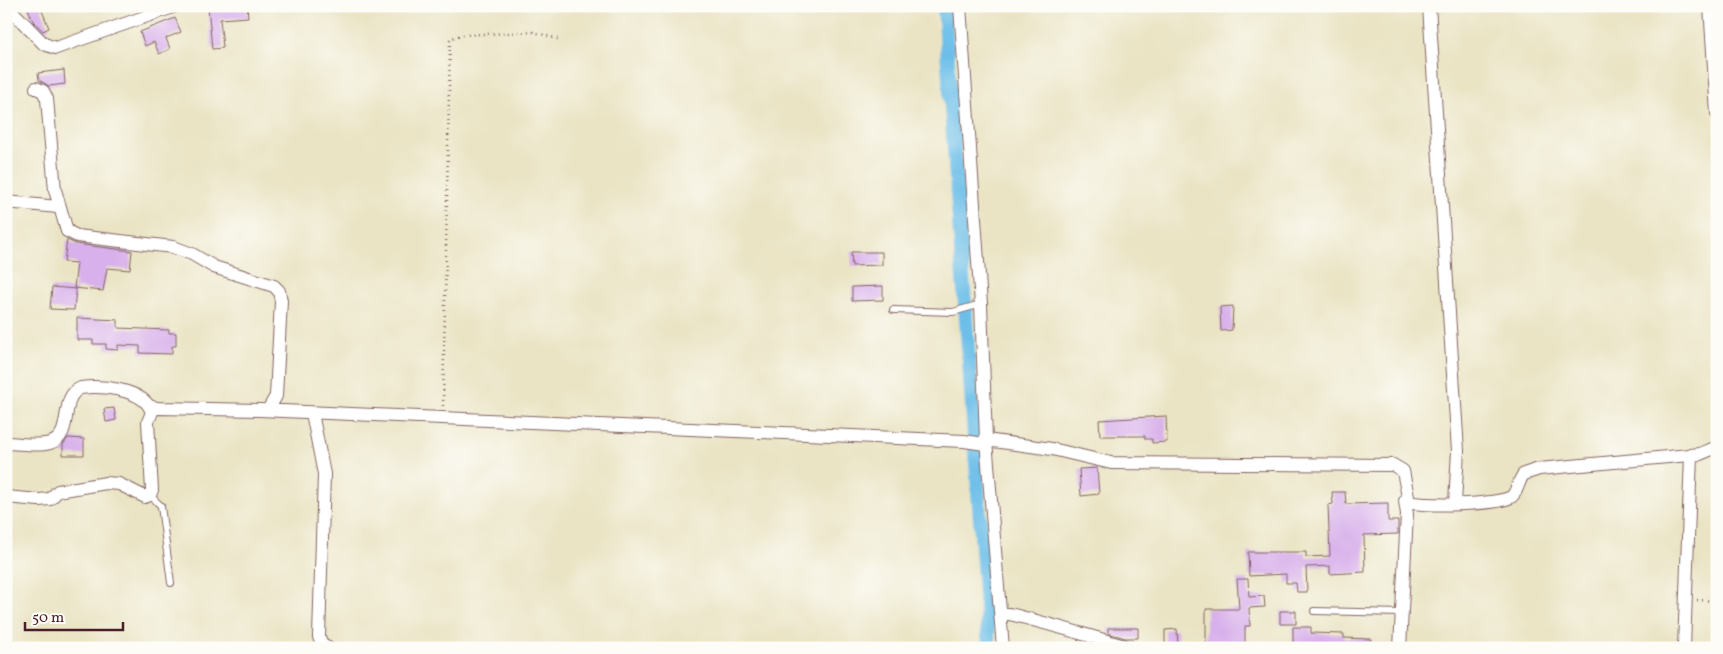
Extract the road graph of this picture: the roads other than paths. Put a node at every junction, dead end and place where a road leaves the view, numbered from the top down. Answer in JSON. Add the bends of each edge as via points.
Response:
{"nodes":[{"id":1,"x":7,"y":6,"type":"edge"},
{"id":2,"x":176,"y":6,"type":"edge"},
{"id":3,"x":960,"y":6,"type":"edge"},
{"id":4,"x":1429,"y":6,"type":"edge"},
{"id":5,"x":1710,"y":6,"type":"edge"},
{"id":6,"x":36,"y":88,"type":"dead end"},
{"id":7,"x":1717,"y":114,"type":"edge"},
{"id":8,"x":6,"y":202,"type":"edge"},
{"id":9,"x":58,"y":207,"type":"junction"},
{"id":10,"x":977,"y":306,"type":"junction"},
{"id":11,"x":893,"y":310,"type":"dead end"},
{"id":12,"x":149,"y":406,"type":"junction"},
{"id":13,"x":268,"y":410,"type":"junction"},
{"id":14,"x":312,"y":413,"type":"junction"},
{"id":15,"x":986,"y":442,"type":"junction"},
{"id":16,"x":6,"y":443,"type":"edge"},
{"id":17,"x":1717,"y":447,"type":"edge"},
{"id":18,"x":1691,"y":455,"type":"junction"},
{"id":19,"x":150,"y":495,"type":"junction"},
{"id":20,"x":6,"y":497,"type":"edge"},
{"id":21,"x":1406,"y":501,"type":"junction"},
{"id":22,"x":1455,"y":503,"type":"junction"},
{"id":23,"x":171,"y":583,"type":"dead end"},
{"id":24,"x":1314,"y":611,"type":"dead end"},
{"id":25,"x":1001,"y":612,"type":"junction"},
{"id":26,"x":1402,"y":613,"type":"junction"},
{"id":27,"x":328,"y":648,"type":"edge"},
{"id":28,"x":1003,"y":648,"type":"edge"},
{"id":29,"x":1132,"y":648,"type":"edge"},
{"id":30,"x":1400,"y":648,"type":"edge"},
{"id":31,"x":1684,"y":648,"type":"edge"}],
"edges":[{"from":1,"to":2,"type":"street","via":[[44,44],[56,48]]},
{"from":3,"to":10,"type":"street"},
{"from":4,"to":22,"type":"street","via":[[1458,451]]},
{"from":5,"to":7,"type":"street"},
{"from":6,"to":9,"type":"street","via":[[47,98],[52,173]]},
{"from":8,"to":9,"type":"street"},
{"from":9,"to":13,"type":"street","via":[[63,225],[71,234],[172,247],[214,267],[277,288],[281,301],[276,396]]},
{"from":10,"to":11,"type":"lane","via":[[961,311]]},
{"from":10,"to":15,"type":"street"},
{"from":12,"to":13,"type":"street"},
{"from":12,"to":16,"type":"street","via":[[145,400],[122,391],[81,388],[70,396],[62,431],[56,440],[47,444]]},
{"from":12,"to":19,"type":"street","via":[[152,412],[148,422]]},
{"from":13,"to":14,"type":"street"},
{"from":14,"to":15,"type":"street"},
{"from":14,"to":27,"type":"street","via":[[324,474],[319,636],[322,645]]},
{"from":15,"to":21,"type":"street","via":[[1052,449],[1111,463],[1393,465],[1403,471]]},
{"from":15,"to":25,"type":"street"},
{"from":17,"to":18,"type":"street"},
{"from":18,"to":22,"type":"street","via":[[1530,471],[1521,478],[1514,494],[1508,498]]},
{"from":18,"to":31,"type":"street"},
{"from":19,"to":20,"type":"street","via":[[145,497],[119,484],[106,483],[58,491],[45,499]]},
{"from":19,"to":23,"type":"lane","via":[[161,506]]},
{"from":21,"to":22,"type":"street","via":[[1423,505]]},
{"from":21,"to":26,"type":"street"},
{"from":24,"to":26,"type":"lane"},
{"from":25,"to":28,"type":"street"},
{"from":25,"to":29,"type":"street"},
{"from":26,"to":30,"type":"street"}]}
